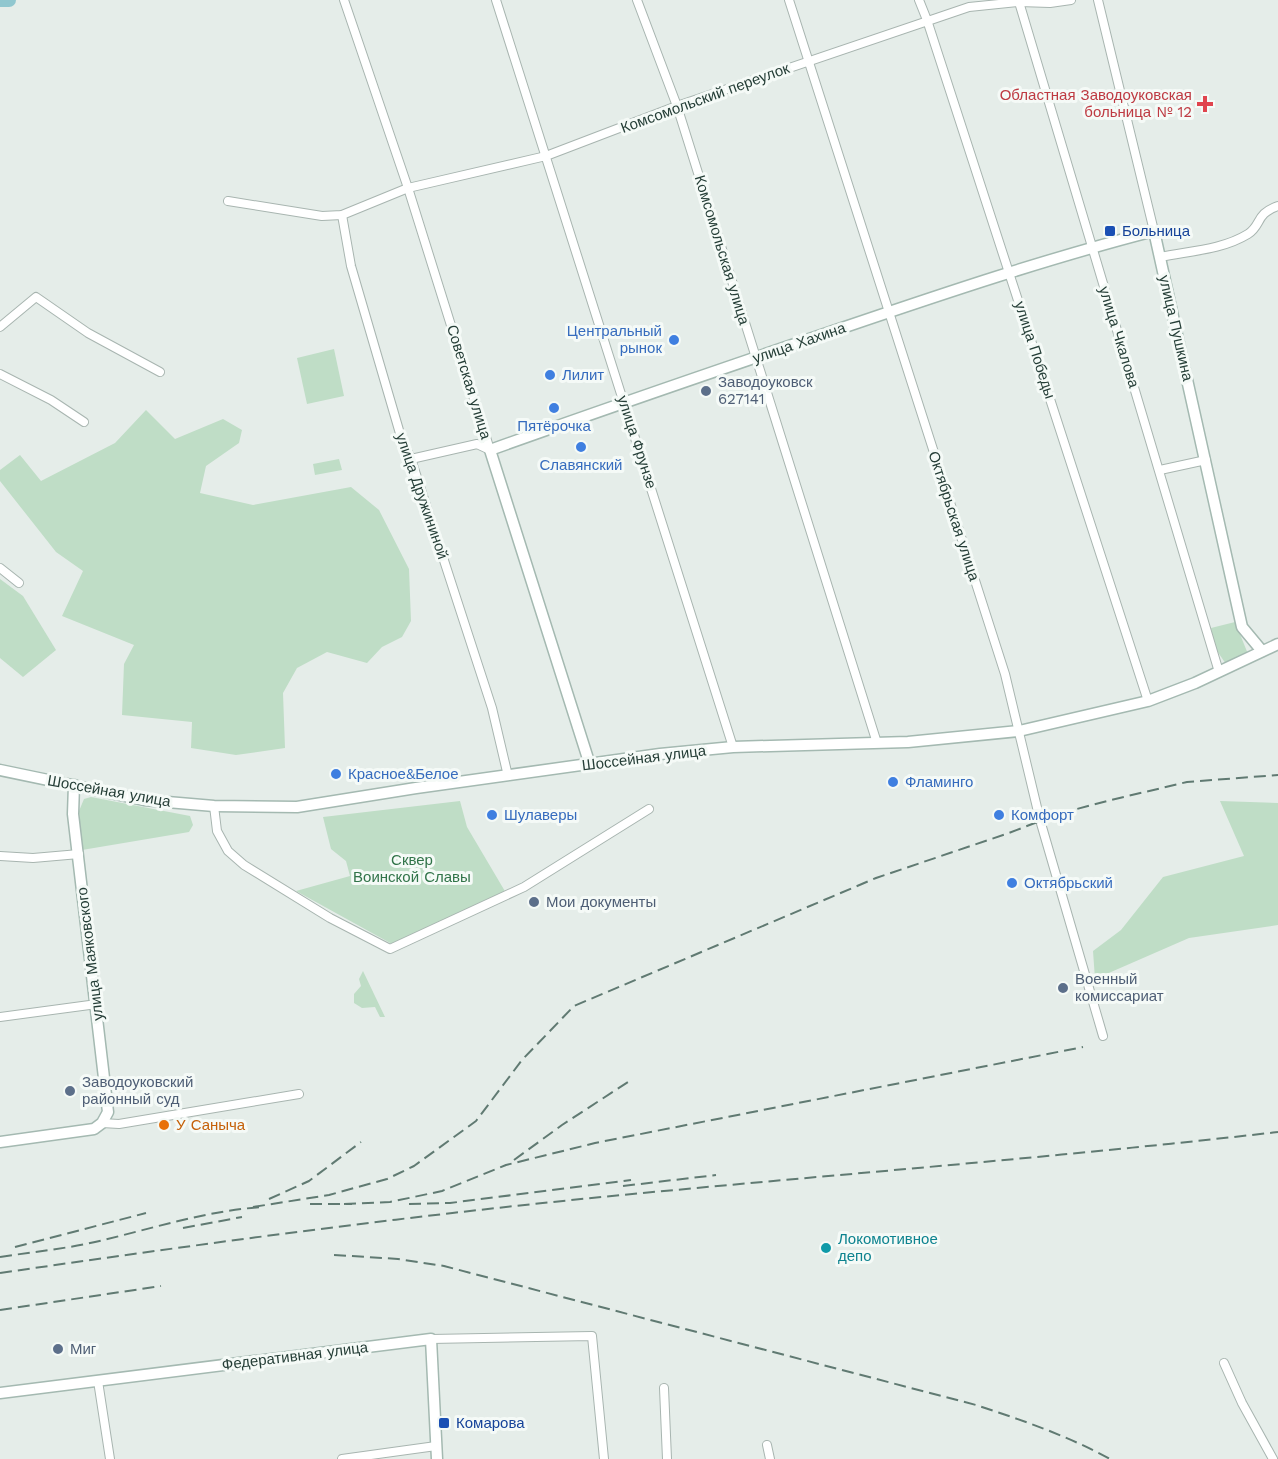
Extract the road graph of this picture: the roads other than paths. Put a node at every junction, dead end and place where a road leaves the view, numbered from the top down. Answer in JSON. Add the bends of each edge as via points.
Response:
{"nodes":[{"id":1,"x":344,"y":0,"type":"edge"},
{"id":2,"x":496,"y":0,"type":"edge"},
{"id":3,"x":637,"y":0,"type":"edge"},
{"id":4,"x":789,"y":0,"type":"edge"},
{"id":5,"x":919,"y":0,"type":"edge"},
{"id":6,"x":1071,"y":0,"type":"edge"},
{"id":7,"x":1098,"y":0,"type":"edge"},
{"id":8,"x":1019,"y":2,"type":"junction"},
{"id":9,"x":927,"y":20,"type":"junction"},
{"id":10,"x":807,"y":61,"type":"junction"},
{"id":11,"x":677,"y":106,"type":"junction"},
{"id":12,"x":546,"y":156,"type":"junction"},
{"id":13,"x":408,"y":188,"type":"junction"},
{"id":14,"x":228,"y":201,"type":"dead end"},
{"id":15,"x":1278,"y":206,"type":"edge"},
{"id":16,"x":342,"y":215,"type":"junction"},
{"id":17,"x":1154,"y":231,"type":"junction"},
{"id":18,"x":1092,"y":247,"type":"junction"},
{"id":19,"x":1161,"y":257,"type":"junction"},
{"id":20,"x":1010,"y":273,"type":"junction"},
{"id":21,"x":889,"y":312,"type":"junction"},
{"id":22,"x":0,"y":327,"type":"edge"},
{"id":23,"x":756,"y":357,"type":"junction"},
{"id":24,"x":160,"y":372,"type":"dead end"},
{"id":25,"x":0,"y":374,"type":"edge"},
{"id":26,"x":624,"y":402,"type":"junction"},
{"id":27,"x":84,"y":422,"type":"dead end"},
{"id":28,"x":490,"y":450,"type":"junction"},
{"id":29,"x":411,"y":459,"type":"junction"},
{"id":30,"x":1206,"y":460,"type":"junction"},
{"id":31,"x":1160,"y":471,"type":"junction"},
{"id":32,"x":0,"y":568,"type":"edge"},
{"id":33,"x":19,"y":583,"type":"dead end"},
{"id":34,"x":1278,"y":644,"type":"edge"},
{"id":35,"x":1262,"y":651,"type":"junction"},
{"id":36,"x":1219,"y":672,"type":"junction"},
{"id":37,"x":1148,"y":701,"type":"junction"},
{"id":38,"x":1019,"y":731,"type":"junction"},
{"id":39,"x":877,"y":742,"type":"junction"},
{"id":40,"x":733,"y":747,"type":"junction"},
{"id":41,"x":590,"y":765,"type":"junction"},
{"id":42,"x":0,"y":771,"type":"edge"},
{"id":43,"x":508,"y":776,"type":"junction"},
{"id":44,"x":74,"y":785,"type":"junction"},
{"id":45,"x":214,"y":806,"type":"junction"},
{"id":46,"x":649,"y":809,"type":"dead end"},
{"id":47,"x":79,"y":854,"type":"junction"},
{"id":48,"x":0,"y":856,"type":"edge"},
{"id":49,"x":97,"y":1004,"type":"junction"},
{"id":50,"x":0,"y":1017,"type":"edge"},
{"id":51,"x":1103,"y":1036,"type":"dead end"},
{"id":52,"x":299,"y":1094,"type":"dead end"},
{"id":53,"x":102,"y":1123,"type":"junction"},
{"id":54,"x":0,"y":1142,"type":"edge"},
{"id":55,"x":431,"y":1339,"type":"junction"},
{"id":56,"x":1224,"y":1363,"type":"dead end"},
{"id":57,"x":98,"y":1381,"type":"junction"},
{"id":58,"x":664,"y":1388,"type":"dead end"},
{"id":59,"x":0,"y":1393,"type":"edge"},
{"id":60,"x":766,"y":1445,"type":"dead end"},
{"id":61,"x":436,"y":1446,"type":"junction"},
{"id":62,"x":110,"y":1459,"type":"edge"},
{"id":63,"x":342,"y":1459,"type":"edge"},
{"id":64,"x":437,"y":1459,"type":"edge"},
{"id":65,"x":604,"y":1459,"type":"edge"},
{"id":66,"x":667,"y":1459,"type":"edge"},
{"id":67,"x":770,"y":1459,"type":"edge"},
{"id":68,"x":1273,"y":1459,"type":"edge"}],
"edges":[{"from":1,"to":13,"type":"street","name":"Советская улица"},
{"from":2,"to":12,"type":"street","name":"улица Фрунзе"},
{"from":3,"to":11,"type":"street","name":"Комсомольская улица"},
{"from":4,"to":10,"type":"street","name":"Октябрьская улица"},
{"from":5,"to":9,"type":"street","name":"улица Победы"},
{"from":6,"to":8,"type":"street","name":"Комсомольский переулок"},
{"from":7,"to":17,"type":"street","name":"улица Пушкина"},
{"from":8,"to":9,"type":"street","name":"Комсомольский переулок","via":[[969,7]]},
{"from":8,"to":18,"type":"street","name":"улица Чкалова"},
{"from":9,"to":10,"type":"street","name":"Комсомольский переулок"},
{"from":9,"to":20,"type":"street","name":"улица Победы"},
{"from":10,"to":11,"type":"street","name":"Комсомольский переулок"},
{"from":10,"to":21,"type":"street","name":"Октябрьская улица"},
{"from":11,"to":12,"type":"street","name":"Комсомольский переулок"},
{"from":11,"to":23,"type":"street","name":"Комсомольская улица"},
{"from":12,"to":13,"type":"street","name":"Комсомольский переулок"},
{"from":12,"to":26,"type":"street","name":"улица Фрунзе"},
{"from":13,"to":16,"type":"street","name":"Комсомольский переулок"},
{"from":13,"to":28,"type":"street","name":"Советская улица"},
{"from":14,"to":16,"type":"street","via":[[322,216]]},
{"from":15,"to":19,"type":"street","via":[[1266,210],[1250,233],[1227,244]]},
{"from":16,"to":29,"type":"street","name":"улица Дружининой","via":[[351,266],[401,437]]},
{"from":17,"to":18,"type":"street","name":"улица Хахина"},
{"from":17,"to":19,"type":"street","name":"улица Пушкина"},
{"from":18,"to":20,"type":"street","name":"улица Хахина"},
{"from":18,"to":31,"type":"street","name":"улица Чкалова"},
{"from":19,"to":30,"type":"street","name":"улица Пушкина"},
{"from":20,"to":21,"type":"street","name":"улица Хахина"},
{"from":20,"to":37,"type":"street","name":"улица Победы"},
{"from":21,"to":23,"type":"street","name":"улица Хахина"},
{"from":21,"to":38,"type":"street","name":"Октябрьская улица","via":[[1005,674]]},
{"from":22,"to":24,"type":"street","via":[[36,297],[88,333]]},
{"from":23,"to":26,"type":"street","name":"улица Хахина"},
{"from":23,"to":39,"type":"street","name":"Комсомольская улица"},
{"from":25,"to":27,"type":"street"},
{"from":26,"to":28,"type":"street","name":"улица Хахина"},
{"from":26,"to":40,"type":"street","name":"улица Фрунзе"},
{"from":28,"to":29,"type":"street","name":"улица Хахина","via":[[477,444]]},
{"from":28,"to":41,"type":"street","name":"Советская улица"},
{"from":29,"to":43,"type":"street","name":"улица Дружининой","via":[[492,708]]},
{"from":30,"to":31,"type":"street"},
{"from":30,"to":35,"type":"street","name":"улица Пушкина","via":[[1242,627]]},
{"from":31,"to":36,"type":"street","name":"улица Чкалова"},
{"from":32,"to":33,"type":"street"},
{"from":34,"to":35,"type":"street","name":"Шоссейная улица"},
{"from":35,"to":36,"type":"street","name":"Шоссейная улица"},
{"from":36,"to":37,"type":"street","name":"Шоссейная улица"},
{"from":37,"to":38,"type":"street","name":"Шоссейная улица"},
{"from":38,"to":39,"type":"street","name":"Шоссейная улица"},
{"from":38,"to":51,"type":"street","name":"Октябрьская улица"},
{"from":39,"to":40,"type":"street","name":"Шоссейная улица"},
{"from":40,"to":41,"type":"street","name":"Шоссейная улица"},
{"from":41,"to":43,"type":"street","name":"Шоссейная улица"},
{"from":42,"to":44,"type":"street","name":"Шоссейная улица"},
{"from":43,"to":45,"type":"street","name":"Шоссейная улица","via":[[297,807]]},
{"from":44,"to":45,"type":"street","name":"Шоссейная улица","via":[[144,800]]},
{"from":44,"to":47,"type":"street","name":"улица Маяковского","via":[[73,814]]},
{"from":45,"to":46,"type":"street","via":[[217,831],[228,851],[244,865],[330,918],[390,949],[524,887]]},
{"from":47,"to":48,"type":"street"},
{"from":47,"to":49,"type":"street","name":"улица Маяковского"},
{"from":49,"to":50,"type":"street"},
{"from":49,"to":53,"type":"street","name":"улица Маяковского","via":[[108,1112]]},
{"from":52,"to":53,"type":"street","via":[[119,1124]]},
{"from":53,"to":54,"type":"street","via":[[94,1129]]},
{"from":55,"to":57,"type":"street","name":"Федеративная улица"},
{"from":55,"to":61,"type":"street"},
{"from":55,"to":65,"type":"street","name":"Федеративная улица","via":[[592,1336]]},
{"from":56,"to":68,"type":"street"},
{"from":57,"to":59,"type":"street","name":"Федеративная улица"},
{"from":57,"to":62,"type":"street"},
{"from":58,"to":66,"type":"street"},
{"from":60,"to":67,"type":"street"},
{"from":61,"to":63,"type":"street"},
{"from":61,"to":64,"type":"street"}]}
